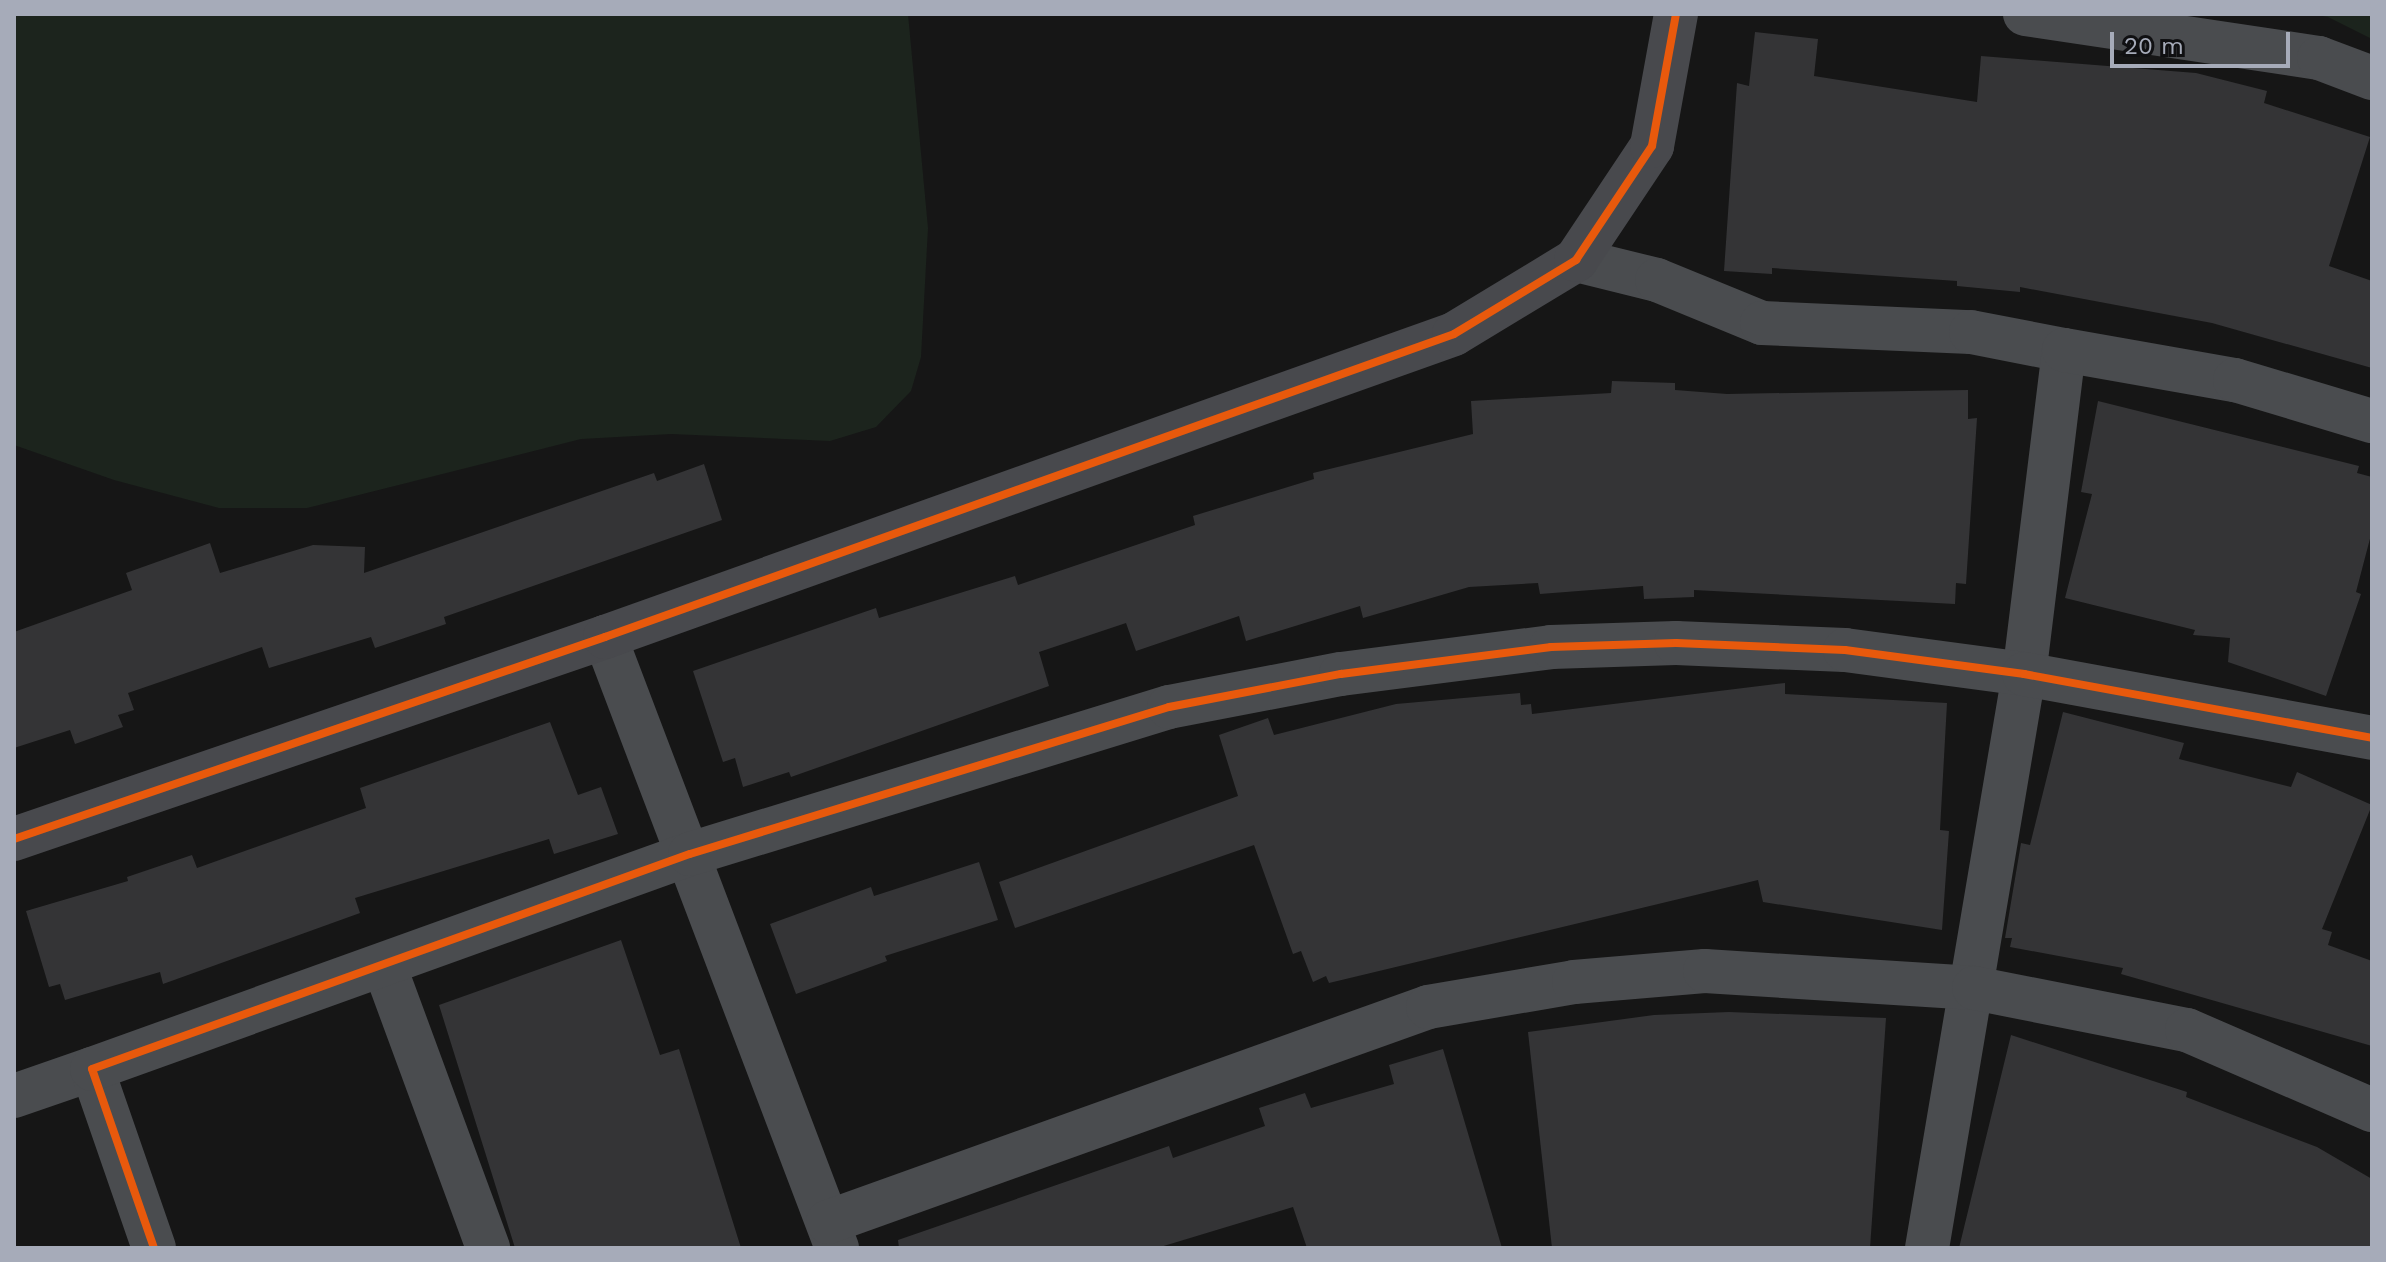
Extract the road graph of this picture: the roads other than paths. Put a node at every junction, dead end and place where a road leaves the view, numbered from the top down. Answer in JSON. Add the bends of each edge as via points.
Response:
{"nodes":[{"id":1,"x":1676,"y":14,"type":"edge"},
{"id":2,"x":2025,"y":14,"type":"edge"},
{"id":3,"x":2372,"y":78,"type":"edge"},
{"id":4,"x":1576,"y":260,"type":"junction"},
{"id":5,"x":2064,"y":350,"type":"junction"},
{"id":6,"x":2372,"y":421,"type":"edge"},
{"id":7,"x":605,"y":637,"type":"junction"},
{"id":8,"x":2024,"y":674,"type":"junction"},
{"id":9,"x":2372,"y":738,"type":"edge"},
{"id":10,"x":14,"y":839,"type":"edge"},
{"id":11,"x":690,"y":854,"type":"junction"},
{"id":12,"x":384,"y":965,"type":"junction"},
{"id":13,"x":1974,"y":988,"type":"junction"},
{"id":14,"x":92,"y":1069,"type":"junction"},
{"id":15,"x":14,"y":1096,"type":"edge"},
{"id":16,"x":2372,"y":1110,"type":"edge"},
{"id":17,"x":832,"y":1235,"type":"edge"},
{"id":18,"x":154,"y":1248,"type":"edge"},
{"id":19,"x":488,"y":1248,"type":"edge"},
{"id":20,"x":1927,"y":1248,"type":"edge"}],
"edges":[{"from":1,"to":4,"type":"street","via":[[1652,146]]},
{"from":2,"to":3,"type":"street","via":[[2319,58]]},
{"from":4,"to":5,"type":"street","via":[[1657,280],[1762,323],[1971,332]]},
{"from":4,"to":7,"type":"street","via":[[1454,334]]},
{"from":5,"to":6,"type":"street","via":[[2235,380]]},
{"from":5,"to":8,"type":"street"},
{"from":7,"to":10,"type":"street"},
{"from":7,"to":11,"type":"street"},
{"from":8,"to":9,"type":"street"},
{"from":8,"to":11,"type":"street","via":[[1845,650],[1676,643],[1551,647],[1341,674],[1169,707]]},
{"from":8,"to":13,"type":"street"},
{"from":11,"to":12,"type":"street"},
{"from":11,"to":17,"type":"street"},
{"from":12,"to":14,"type":"street"},
{"from":12,"to":19,"type":"street"},
{"from":13,"to":16,"type":"street","via":[[2187,1030]]},
{"from":13,"to":17,"type":"street","via":[[1705,971],[1574,982],[1428,1007]]},
{"from":13,"to":20,"type":"street"},
{"from":14,"to":15,"type":"street"},
{"from":14,"to":18,"type":"street"}]}
